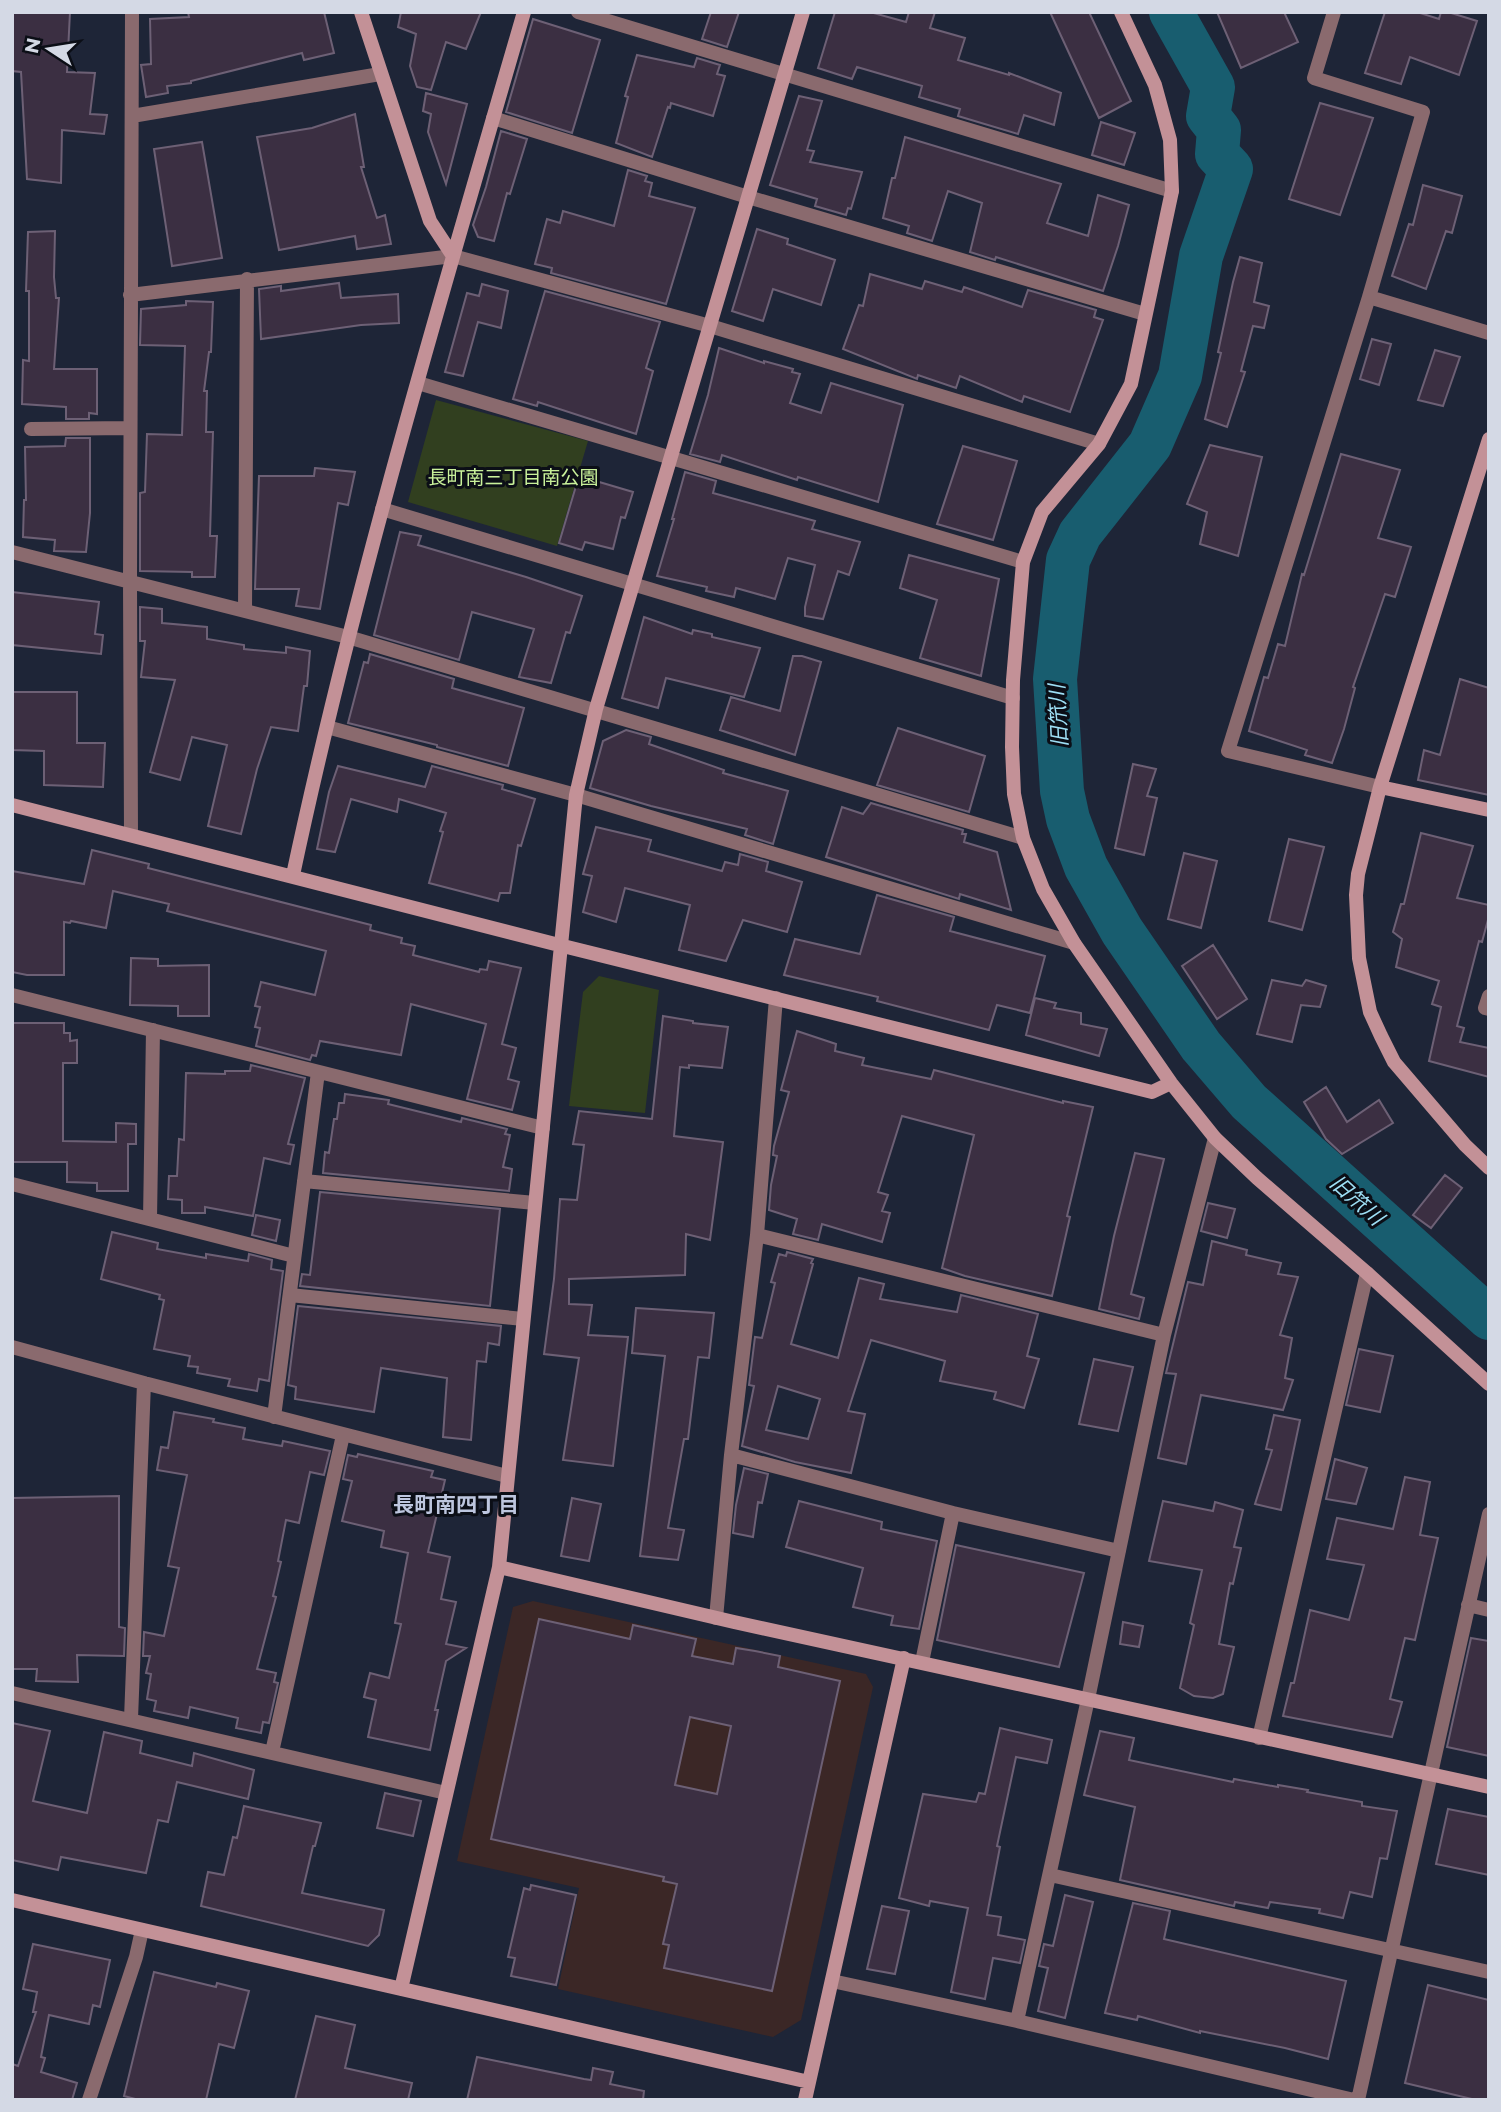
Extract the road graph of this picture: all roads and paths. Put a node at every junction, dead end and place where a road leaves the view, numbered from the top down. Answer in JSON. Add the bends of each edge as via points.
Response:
{"nodes":[{"id":1,"x":132,"y":12,"type":"edge"},
{"id":2,"x":361,"y":12,"type":"edge"},
{"id":3,"x":524,"y":12,"type":"edge"},
{"id":4,"x":578,"y":12,"type":"edge"},
{"id":5,"x":803,"y":12,"type":"edge"},
{"id":6,"x":1121,"y":12,"type":"edge"},
{"id":7,"x":1334,"y":12,"type":"edge"},
{"id":8,"x":380,"y":74,"type":"junction"},
{"id":9,"x":784,"y":74,"type":"junction"},
{"id":10,"x":132,"y":116,"type":"junction"},
{"id":11,"x":493,"y":118,"type":"junction"},
{"id":12,"x":1172,"y":191,"type":"junction"},
{"id":13,"x":748,"y":197,"type":"junction"},
{"id":14,"x":453,"y":256,"type":"junction"},
{"id":15,"x":247,"y":279,"type":"junction"},
{"id":16,"x":131,"y":295,"type":"junction"},
{"id":17,"x":1369,"y":297,"type":"junction"},
{"id":18,"x":1145,"y":314,"type":"junction"},
{"id":19,"x":710,"y":326,"type":"junction"},
{"id":20,"x":1489,"y":333,"type":"edge"},
{"id":21,"x":418,"y":383,"type":"junction"},
{"id":22,"x":130,"y":428,"type":"junction"},
{"id":23,"x":32,"y":429,"type":"dead end"},
{"id":24,"x":1489,"y":439,"type":"edge"},
{"id":25,"x":1099,"y":444,"type":"junction"},
{"id":26,"x":670,"y":456,"type":"junction"},
{"id":27,"x":382,"y":509,"type":"junction"},
{"id":28,"x":12,"y":552,"type":"edge"},
{"id":29,"x":1023,"y":562,"type":"junction"},
{"id":30,"x":130,"y":582,"type":"junction"},
{"id":31,"x":633,"y":584,"type":"junction"},
{"id":32,"x":245,"y":611,"type":"junction"},
{"id":33,"x":348,"y":637,"type":"junction"},
{"id":34,"x":1013,"y":698,"type":"junction"},
{"id":35,"x":596,"y":709,"type":"junction"},
{"id":36,"x":327,"y":727,"type":"junction"},
{"id":37,"x":1380,"y":787,"type":"junction"},
{"id":38,"x":576,"y":795,"type":"junction"},
{"id":39,"x":12,"y":804,"type":"edge"},
{"id":40,"x":1489,"y":810,"type":"edge"},
{"id":41,"x":131,"y":834,"type":"junction"},
{"id":42,"x":1023,"y":838,"type":"junction"},
{"id":43,"x":293,"y":875,"type":"junction"},
{"id":44,"x":1074,"y":943,"type":"junction"},
{"id":45,"x":563,"y":946,"type":"junction"},
{"id":46,"x":12,"y":995,"type":"edge"},
{"id":47,"x":1489,"y":996,"type":"edge"},
{"id":48,"x":776,"y":998,"type":"junction"},
{"id":49,"x":1489,"y":1009,"type":"edge"},
{"id":50,"x":153,"y":1030,"type":"junction"},
{"id":51,"x":318,"y":1072,"type":"junction"},
{"id":52,"x":1171,"y":1083,"type":"junction"},
{"id":53,"x":543,"y":1128,"type":"junction"},
{"id":54,"x":1215,"y":1138,"type":"junction"},
{"id":55,"x":1489,"y":1168,"type":"edge"},
{"id":56,"x":304,"y":1181,"type":"junction"},
{"id":57,"x":12,"y":1184,"type":"edge"},
{"id":58,"x":535,"y":1203,"type":"junction"},
{"id":59,"x":150,"y":1219,"type":"junction"},
{"id":60,"x":757,"y":1235,"type":"junction"},
{"id":61,"x":294,"y":1256,"type":"junction"},
{"id":62,"x":1367,"y":1273,"type":"junction"},
{"id":63,"x":290,"y":1295,"type":"junction"},
{"id":64,"x":523,"y":1319,"type":"junction"},
{"id":65,"x":1164,"y":1335,"type":"junction"},
{"id":66,"x":12,"y":1347,"type":"edge"},
{"id":67,"x":144,"y":1383,"type":"junction"},
{"id":68,"x":1489,"y":1384,"type":"edge"},
{"id":69,"x":274,"y":1417,"type":"junction"},
{"id":70,"x":343,"y":1434,"type":"junction"},
{"id":71,"x":732,"y":1455,"type":"junction"},
{"id":72,"x":507,"y":1476,"type":"junction"},
{"id":73,"x":953,"y":1513,"type":"junction"},
{"id":74,"x":1489,"y":1514,"type":"edge"},
{"id":75,"x":1119,"y":1550,"type":"junction"},
{"id":76,"x":499,"y":1567,"type":"junction"},
{"id":77,"x":1468,"y":1605,"type":"junction"},
{"id":78,"x":1489,"y":1609,"type":"edge"},
{"id":79,"x":716,"y":1618,"type":"junction"},
{"id":80,"x":904,"y":1658,"type":"junction"},
{"id":81,"x":922,"y":1662,"type":"junction"},
{"id":82,"x":12,"y":1693,"type":"edge"},
{"id":83,"x":1088,"y":1699,"type":"junction"},
{"id":84,"x":131,"y":1719,"type":"junction"},
{"id":85,"x":1259,"y":1738,"type":"junction"},
{"id":86,"x":272,"y":1752,"type":"junction"},
{"id":87,"x":1430,"y":1774,"type":"junction"},
{"id":88,"x":1489,"y":1787,"type":"edge"},
{"id":89,"x":446,"y":1793,"type":"junction"},
{"id":90,"x":1050,"y":1875,"type":"junction"},
{"id":91,"x":12,"y":1900,"type":"edge"},
{"id":92,"x":142,"y":1930,"type":"junction"},
{"id":93,"x":1391,"y":1950,"type":"junction"},
{"id":94,"x":1489,"y":1972,"type":"edge"},
{"id":95,"x":832,"y":1981,"type":"junction"},
{"id":96,"x":401,"y":1989,"type":"junction"},
{"id":97,"x":1017,"y":2021,"type":"junction"},
{"id":98,"x":809,"y":2082,"type":"junction"},
{"id":99,"x":89,"y":2100,"type":"edge"},
{"id":100,"x":805,"y":2100,"type":"edge"},
{"id":101,"x":1356,"y":2100,"type":"edge"}],
"edges":[{"from":1,"to":10,"type":"street"},
{"from":2,"to":8,"type":"street"},
{"from":3,"to":11,"type":"street"},
{"from":4,"to":9,"type":"street"},
{"from":5,"to":9,"type":"street"},
{"from":6,"to":12,"type":"street","via":[[1155,85],[1170,140]]},
{"from":7,"to":17,"type":"street","via":[[1314,78],[1423,113]]},
{"from":8,"to":10,"type":"street"},
{"from":8,"to":14,"type":"street","via":[[429,221]]},
{"from":9,"to":12,"type":"street"},
{"from":9,"to":13,"type":"street"},
{"from":10,"to":16,"type":"street"},
{"from":11,"to":13,"type":"street"},
{"from":11,"to":14,"type":"street"},
{"from":12,"to":18,"type":"street"},
{"from":13,"to":18,"type":"street"},
{"from":13,"to":19,"type":"street"},
{"from":14,"to":15,"type":"street"},
{"from":14,"to":19,"type":"street"},
{"from":14,"to":21,"type":"street"},
{"from":15,"to":16,"type":"street"},
{"from":15,"to":32,"type":"street"},
{"from":16,"to":22,"type":"street"},
{"from":17,"to":20,"type":"street"},
{"from":17,"to":37,"type":"street","via":[[1228,751]]},
{"from":18,"to":25,"type":"street","via":[[1131,384]]},
{"from":19,"to":25,"type":"street"},
{"from":19,"to":26,"type":"street"},
{"from":21,"to":26,"type":"street"},
{"from":21,"to":27,"type":"street"},
{"from":22,"to":23,"type":"street"},
{"from":22,"to":30,"type":"street"},
{"from":24,"to":37,"type":"street"},
{"from":25,"to":29,"type":"street","via":[[1042,512]]},
{"from":26,"to":29,"type":"street"},
{"from":26,"to":31,"type":"street"},
{"from":27,"to":31,"type":"street"},
{"from":27,"to":33,"type":"street"},
{"from":28,"to":30,"type":"street"},
{"from":29,"to":34,"type":"street"},
{"from":30,"to":32,"type":"street"},
{"from":30,"to":41,"type":"street"},
{"from":31,"to":34,"type":"street"},
{"from":31,"to":35,"type":"street"},
{"from":32,"to":33,"type":"street"},
{"from":33,"to":35,"type":"street"},
{"from":33,"to":36,"type":"street"},
{"from":34,"to":42,"type":"street","via":[[1014,794]]},
{"from":35,"to":38,"type":"street"},
{"from":35,"to":42,"type":"street"},
{"from":36,"to":38,"type":"street"},
{"from":36,"to":43,"type":"street"},
{"from":37,"to":40,"type":"street"},
{"from":37,"to":55,"type":"street","via":[[1356,895],[1359,958],[1370,1012],[1394,1062]]},
{"from":38,"to":44,"type":"street"},
{"from":38,"to":45,"type":"street"},
{"from":39,"to":41,"type":"street"},
{"from":41,"to":43,"type":"street"},
{"from":42,"to":44,"type":"street","via":[[1043,889]]},
{"from":43,"to":45,"type":"street"},
{"from":44,"to":52,"type":"street"},
{"from":45,"to":48,"type":"street"},
{"from":45,"to":53,"type":"street"},
{"from":46,"to":50,"type":"street"},
{"from":47,"to":49,"type":"street","via":[[1485,1008]]},
{"from":48,"to":52,"type":"street","via":[[1152,1092]]},
{"from":48,"to":60,"type":"street"},
{"from":50,"to":51,"type":"street"},
{"from":50,"to":59,"type":"street"},
{"from":51,"to":53,"type":"street"},
{"from":51,"to":56,"type":"street"},
{"from":52,"to":54,"type":"street"},
{"from":53,"to":58,"type":"street"},
{"from":54,"to":62,"type":"street"},
{"from":54,"to":65,"type":"street"},
{"from":56,"to":58,"type":"street"},
{"from":56,"to":61,"type":"street"},
{"from":57,"to":59,"type":"street"},
{"from":58,"to":64,"type":"street"},
{"from":59,"to":61,"type":"street"},
{"from":60,"to":65,"type":"street"},
{"from":60,"to":71,"type":"street"},
{"from":61,"to":63,"type":"street"},
{"from":62,"to":68,"type":"street"},
{"from":62,"to":85,"type":"street"},
{"from":63,"to":64,"type":"street"},
{"from":63,"to":69,"type":"street"},
{"from":64,"to":72,"type":"street"},
{"from":65,"to":75,"type":"street"},
{"from":66,"to":67,"type":"street"},
{"from":67,"to":69,"type":"street"},
{"from":67,"to":84,"type":"street"},
{"from":69,"to":70,"type":"street"},
{"from":70,"to":72,"type":"street"},
{"from":70,"to":86,"type":"street"},
{"from":71,"to":73,"type":"street"},
{"from":71,"to":79,"type":"street"},
{"from":72,"to":76,"type":"street"},
{"from":73,"to":75,"type":"street"},
{"from":73,"to":81,"type":"street"},
{"from":74,"to":77,"type":"street"},
{"from":75,"to":83,"type":"street"},
{"from":76,"to":79,"type":"street"},
{"from":76,"to":89,"type":"street"},
{"from":77,"to":78,"type":"street"},
{"from":77,"to":87,"type":"street"},
{"from":79,"to":80,"type":"street"},
{"from":80,"to":81,"type":"street"},
{"from":80,"to":95,"type":"street"},
{"from":81,"to":83,"type":"street"},
{"from":82,"to":84,"type":"street"},
{"from":83,"to":85,"type":"street"},
{"from":83,"to":90,"type":"street"},
{"from":84,"to":86,"type":"street"},
{"from":85,"to":87,"type":"street"},
{"from":86,"to":89,"type":"street"},
{"from":87,"to":88,"type":"street"},
{"from":87,"to":93,"type":"street"},
{"from":89,"to":96,"type":"street"},
{"from":90,"to":93,"type":"street"},
{"from":90,"to":97,"type":"street"},
{"from":91,"to":92,"type":"street"},
{"from":92,"to":96,"type":"street"},
{"from":92,"to":99,"type":"street"},
{"from":93,"to":94,"type":"street"},
{"from":93,"to":101,"type":"street"},
{"from":95,"to":97,"type":"street"},
{"from":95,"to":98,"type":"street"},
{"from":96,"to":98,"type":"street"},
{"from":97,"to":101,"type":"street"},
{"from":98,"to":100,"type":"street"}]}
